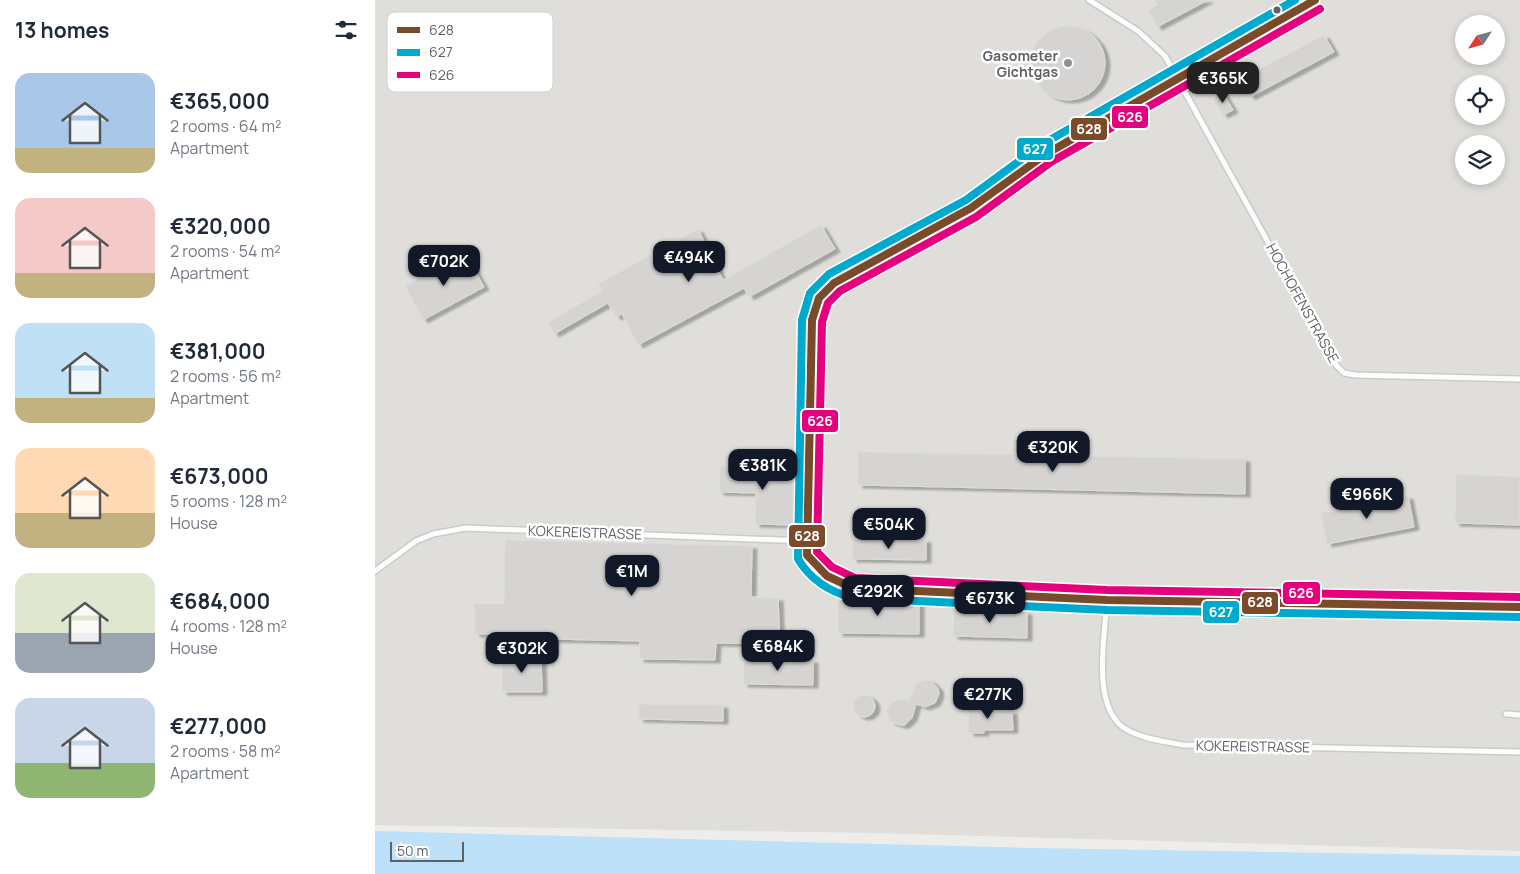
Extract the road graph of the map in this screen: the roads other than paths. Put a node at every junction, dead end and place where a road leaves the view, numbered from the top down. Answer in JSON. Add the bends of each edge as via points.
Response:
{"nodes":[{"id":1,"x":1089,"y":0,"type":"edge"},
{"id":2,"x":1315,"y":0,"type":"edge"},
{"id":3,"x":1178,"y":78,"type":"junction"},
{"id":4,"x":1520,"y":379,"type":"edge"},
{"id":5,"x":806,"y":541,"type":"junction"},
{"id":6,"x":375,"y":571,"type":"edge"},
{"id":7,"x":1107,"y":600,"type":"junction"},
{"id":8,"x":1520,"y":607,"type":"edge"},
{"id":9,"x":1505,"y":714,"type":"dead end"},
{"id":10,"x":1520,"y":715,"type":"edge"},
{"id":11,"x":1520,"y":752,"type":"edge"}],
"edges":[{"from":1,"to":3,"type":"lane","name":"HOCHOFENSTRASSE","via":[[1138,31],[1165,56]]},
{"from":2,"to":3,"type":"lane"},
{"from":3,"to":4,"type":"lane","name":"HOCHOFENSTRASSE","via":[[1336,365],[1344,373]]},
{"from":3,"to":5,"type":"lane","via":[[1047,154],[971,208],[833,283],[819,298],[812,320]]},
{"from":5,"to":6,"type":"lane","name":"KOKEREISTRASSE","via":[[466,528],[416,541]]},
{"from":5,"to":7,"type":"lane","via":[[807,554],[814,565],[834,581],[853,588]]},
{"from":7,"to":8,"type":"lane"},
{"from":7,"to":11,"type":"lane","name":"KOKEREISTRASSE","via":[[1103,690],[1107,708],[1120,724],[1140,735],[1183,745]]},
{"from":9,"to":10,"type":"lane"}]}
